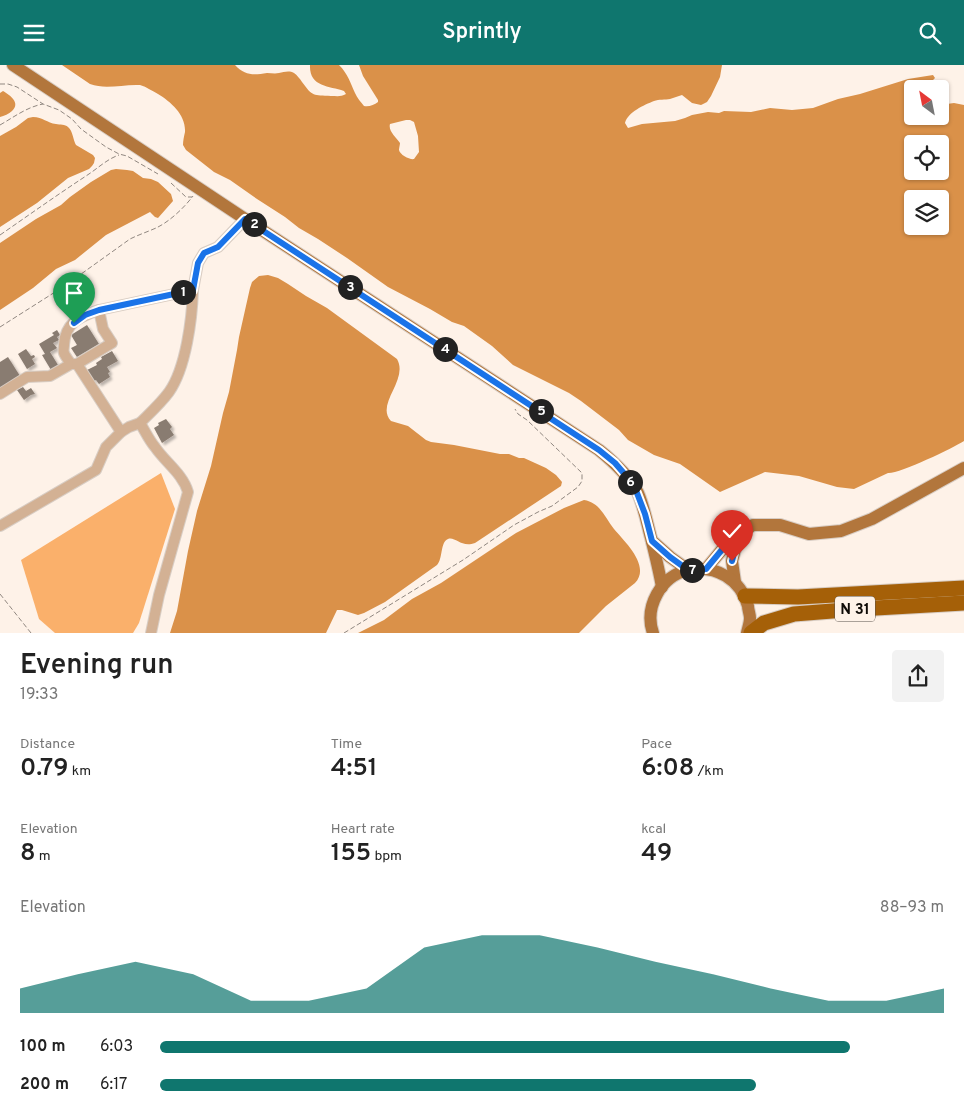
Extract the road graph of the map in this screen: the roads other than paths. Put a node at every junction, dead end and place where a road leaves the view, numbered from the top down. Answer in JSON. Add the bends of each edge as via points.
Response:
{"nodes":[{"id":1,"x":13,"y":65,"type":"edge"},
{"id":2,"x":245,"y":219,"type":"junction"},
{"id":3,"x":193,"y":290,"type":"junction"},
{"id":4,"x":99,"y":310,"type":"junction"},
{"id":5,"x":74,"y":364,"type":"junction"},
{"id":6,"x":0,"y":394,"type":"edge"},
{"id":7,"x":140,"y":423,"type":"junction"},
{"id":8,"x":121,"y":433,"type":"junction"},
{"id":9,"x":964,"y":468,"type":"edge"},
{"id":10,"x":0,"y":527,"type":"edge"},
{"id":11,"x":744,"y":531,"type":"junction"},
{"id":12,"x":652,"y":541,"type":"junction"},
{"id":13,"x":706,"y":569,"type":"junction"},
{"id":14,"x":688,"y":570,"type":"junction"},
{"id":15,"x":735,"y":582,"type":"junction"},
{"id":16,"x":662,"y":587,"type":"junction"},
{"id":17,"x":964,"y":588,"type":"edge"},
{"id":18,"x":745,"y":596,"type":"junction"},
{"id":19,"x":964,"y":603,"type":"edge"},
{"id":20,"x":650,"y":630,"type":"edge"},
{"id":21,"x":151,"y":633,"type":"edge"},
{"id":22,"x":747,"y":633,"type":"edge"},
{"id":23,"x":751,"y":633,"type":"edge"}],
"edges":[{"from":1,"to":2,"type":"main road"},
{"from":2,"to":3,"type":"lane","via":[[218,247],[204,253],[198,263]]},
{"from":2,"to":12,"type":"main road","via":[[599,450],[615,463],[637,493]]},
{"from":3,"to":4,"type":"lane"},
{"from":3,"to":7,"type":"lane","via":[[184,357],[179,371],[168,393]]},
{"from":4,"to":5,"type":"lane","via":[[85,315],[67,329],[64,353]]},
{"from":4,"to":5,"type":"lane","via":[[103,329],[112,343]]},
{"from":5,"to":6,"type":"lane","via":[[50,376],[27,377]]},
{"from":5,"to":8,"type":"lane"},
{"from":7,"to":8,"type":"lane"},
{"from":7,"to":21,"type":"lane","via":[[188,492]]},
{"from":8,"to":10,"type":"lane","via":[[106,447],[96,469]]},
{"from":9,"to":11,"type":"main road","via":[[872,519],[841,531],[809,533],[780,525],[753,525]]},
{"from":11,"to":13,"type":"main road","via":[[730,540]]},
{"from":11,"to":15,"type":"main road","via":[[732,561]]},
{"from":12,"to":14,"type":"main road"},
{"from":12,"to":16,"type":"main road"},
{"from":13,"to":14,"type":"main road"},
{"from":13,"to":15,"type":"main road"},
{"from":14,"to":16,"type":"main road"},
{"from":15,"to":18,"type":"main road"},
{"from":16,"to":20,"type":"main road","via":[[652,605]]},
{"from":17,"to":18,"type":"highway","number":"N 31","via":[[798,597]]},
{"from":18,"to":22,"type":"main road","via":[[750,616]]},
{"from":19,"to":23,"type":"highway","number":"N 31","via":[[794,614],[764,623]]}]}
